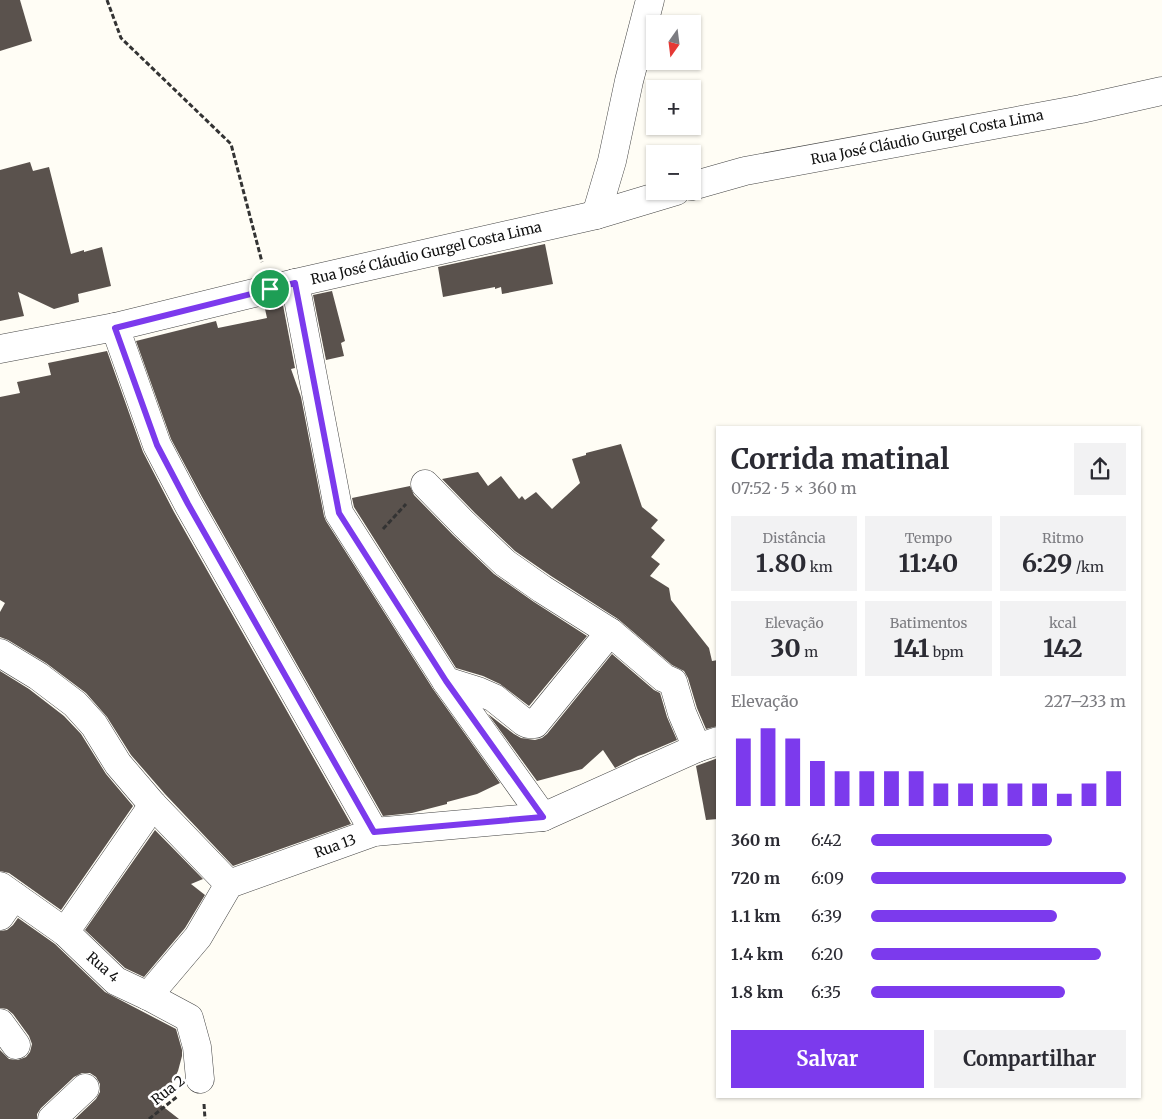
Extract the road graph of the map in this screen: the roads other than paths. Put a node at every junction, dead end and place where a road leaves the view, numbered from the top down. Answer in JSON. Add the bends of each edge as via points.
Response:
{"nodes":[{"id":1,"x":650,"y":0,"type":"edge"},
{"id":2,"x":1162,"y":91,"type":"edge"},
{"id":3,"x":701,"y":183,"type":"edge"},
{"id":4,"x":646,"y":200,"type":"edge"},
{"id":5,"x":596,"y":215,"type":"junction"},
{"id":6,"x":282,"y":286,"type":"junction"},
{"id":7,"x":115,"y":328,"type":"junction"},
{"id":8,"x":0,"y":349,"type":"edge"},
{"id":9,"x":425,"y":484,"type":"road end"},
{"id":10,"x":610,"y":632,"type":"junction"},
{"id":11,"x":0,"y":653,"type":"edge"},
{"id":12,"x":446,"y":681,"type":"junction"},
{"id":13,"x":707,"y":745,"type":"edge"},
{"id":14,"x":153,"y":805,"type":"junction"},
{"id":15,"x":543,"y":817,"type":"junction"},
{"id":16,"x":374,"y":832,"type":"junction"},
{"id":17,"x":229,"y":884,"type":"junction"},
{"id":18,"x":5,"y":899,"type":"edge"},
{"id":19,"x":65,"y":932,"type":"junction"},
{"id":20,"x":148,"y":996,"type":"junction"},
{"id":21,"x":0,"y":1022,"type":"edge"},
{"id":22,"x":16,"y":1044,"type":"dead end"},
{"id":23,"x":200,"y":1079,"type":"road end"},
{"id":24,"x":85,"y":1088,"type":"dead end"},
{"id":25,"x":52,"y":1119,"type":"edge"}],
"edges":[{"from":1,"to":5,"type":"street"},
{"from":2,"to":3,"type":"street","name":"Rua José Cláudio Gurgel Costa Lima","via":[[745,171]]},
{"from":4,"to":5,"type":"street","name":"Rua José Cláudio Gurgel Costa Lima"},
{"from":5,"to":6,"type":"street","name":"Rua José Cláudio Gurgel Costa Lima"},
{"from":6,"to":7,"type":"street","name":"Rua José Cláudio Gurgel Costa Lima"},
{"from":6,"to":12,"type":"street","via":[[339,513]]},
{"from":7,"to":8,"type":"street","name":"Rua José Cláudio Gurgel Costa Lima"},
{"from":7,"to":16,"type":"street","via":[[157,445]]},
{"from":9,"to":10,"type":"street","via":[[505,563]]},
{"from":10,"to":12,"type":"street","via":[[535,724],[524,722],[494,698]]},
{"from":10,"to":13,"type":"street","via":[[673,682],[682,713]]},
{"from":11,"to":14,"type":"street","via":[[76,704],[94,725],[118,764]]},
{"from":12,"to":15,"type":"street"},
{"from":13,"to":15,"type":"street","name":"Rua 13"},
{"from":14,"to":17,"type":"street"},
{"from":14,"to":19,"type":"street"},
{"from":15,"to":16,"type":"street","name":"Rua 13"},
{"from":16,"to":17,"type":"street","name":"Rua 13"},
{"from":17,"to":20,"type":"street","via":[[198,937]]},
{"from":18,"to":19,"type":"street","name":"Rua 4"},
{"from":19,"to":20,"type":"street","name":"Rua 4","via":[[116,981]]},
{"from":20,"to":23,"type":"street","name":"Rua 4","via":[[190,1018]]},
{"from":21,"to":22,"type":"street"},
{"from":24,"to":25,"type":"street"}]}
